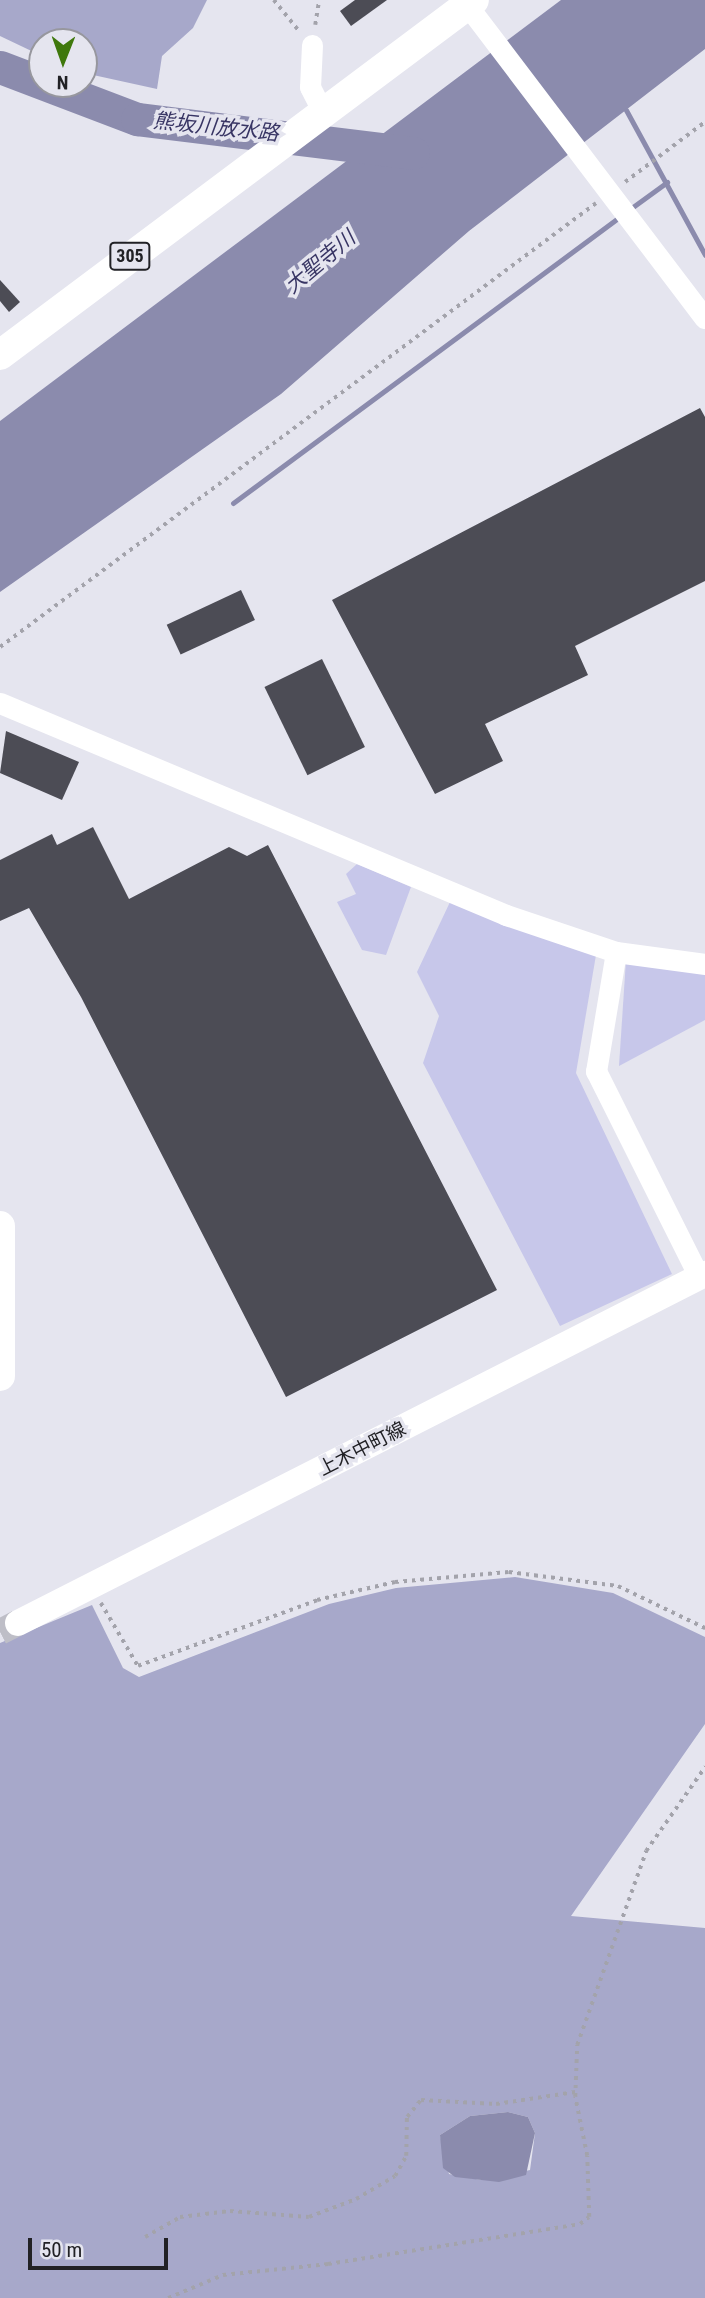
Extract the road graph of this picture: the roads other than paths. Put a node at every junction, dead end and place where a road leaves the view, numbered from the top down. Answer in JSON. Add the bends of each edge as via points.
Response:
{"nodes":[{"id":1,"x":471,"y":3,"type":"edge"},
{"id":2,"x":312,"y":45,"type":"road end"},
{"id":3,"x":316,"y":115,"type":"junction"},
{"id":4,"x":705,"y":318,"type":"edge"},
{"id":5,"x":0,"y":355,"type":"edge"},
{"id":6,"x":0,"y":703,"type":"edge"},
{"id":7,"x":615,"y":952,"type":"junction"},
{"id":8,"x":705,"y":964,"type":"edge"},
{"id":9,"x":0,"y":1226,"type":"edge"},
{"id":10,"x":702,"y":1275,"type":"edge"},
{"id":11,"x":0,"y":1376,"type":"edge"},
{"id":12,"x":18,"y":1623,"type":"tunnel mouth"}],
"edges":[{"from":1,"to":3,"type":"highway","number":"305"},
{"from":1,"to":4,"type":"street"},
{"from":2,"to":3,"type":"street","via":[[310,87]]},
{"from":3,"to":5,"type":"highway","number":"305"},
{"from":6,"to":7,"type":"street","via":[[506,915]]},
{"from":7,"to":8,"type":"street"},
{"from":7,"to":10,"type":"street","via":[[596,1071]]},
{"from":9,"to":11,"type":"highway"},
{"from":10,"to":12,"type":"main road","name":"上木中町線"}]}
